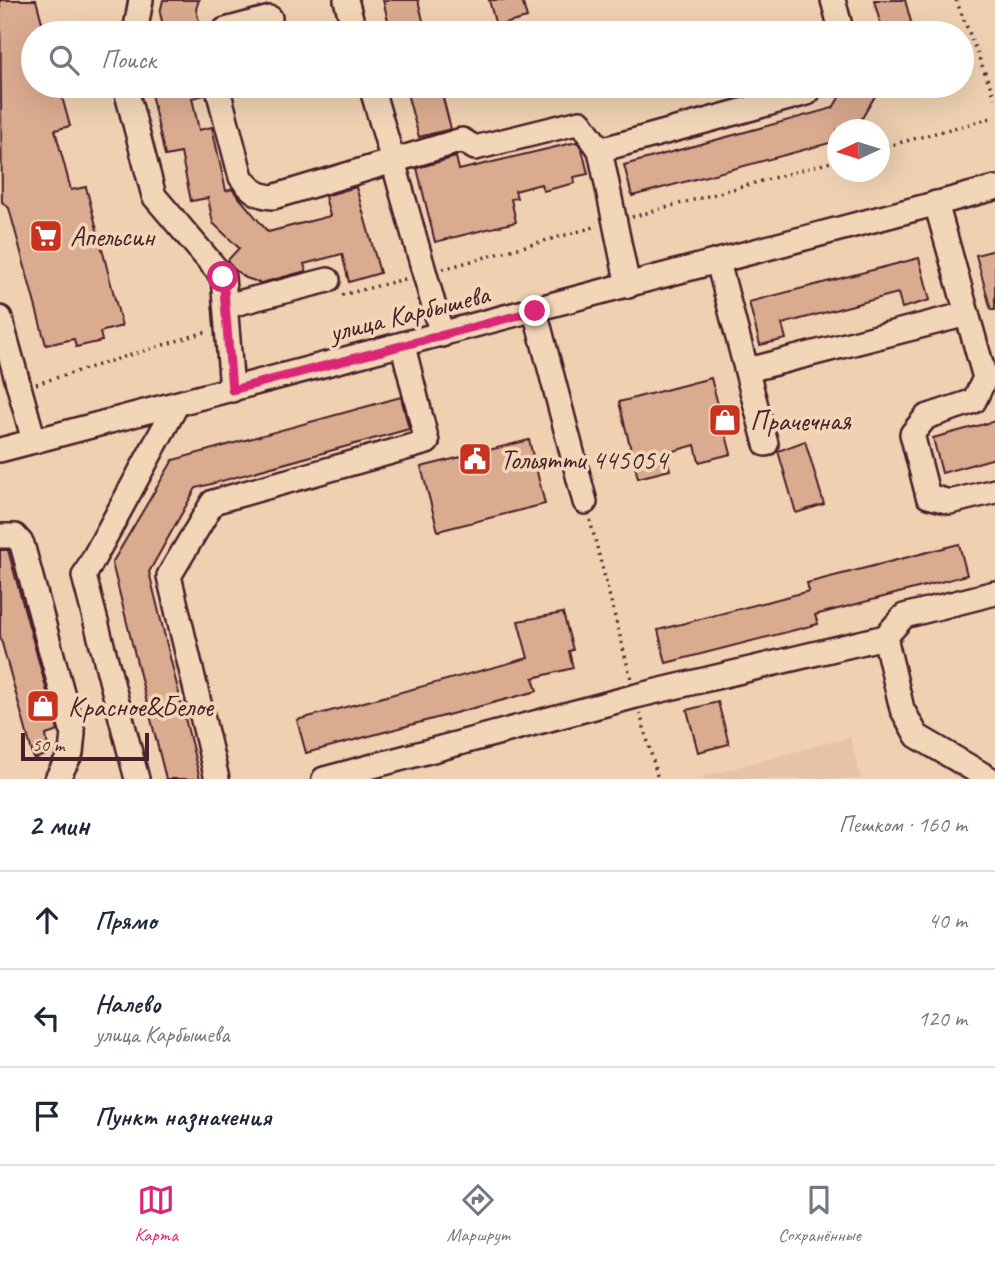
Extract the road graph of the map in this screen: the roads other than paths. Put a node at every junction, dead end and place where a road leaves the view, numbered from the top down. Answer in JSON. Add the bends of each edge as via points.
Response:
{"nodes":[{"id":1,"x":141,"y":0,"type":"edge"},
{"id":2,"x":346,"y":0,"type":"edge"},
{"id":3,"x":834,"y":0,"type":"edge"},
{"id":4,"x":270,"y":18,"type":"dead end"},
{"id":5,"x":137,"y":21,"type":"edge"},
{"id":6,"x":259,"y":21,"type":"edge"},
{"id":7,"x":352,"y":21,"type":"edge"},
{"id":8,"x":839,"y":21,"type":"edge"},
{"id":9,"x":128,"y":98,"type":"edge"},
{"id":10,"x":220,"y":98,"type":"edge"},
{"id":11,"x":375,"y":98,"type":"edge"},
{"id":12,"x":789,"y":98,"type":"edge"},
{"id":13,"x":600,"y":150,"type":"junction"},
{"id":14,"x":393,"y":161,"type":"junction"},
{"id":15,"x":995,"y":188,"type":"edge"},
{"id":16,"x":936,"y":203,"type":"junction"},
{"id":17,"x":718,"y":262,"type":"junction"},
{"id":18,"x":328,"y":280,"type":"dead end"},
{"id":19,"x":628,"y":286,"type":"junction"},
{"id":20,"x":226,"y":306,"type":"junction"},
{"id":21,"x":535,"y":311,"type":"junction"},
{"id":22,"x":967,"y":314,"type":"junction"},
{"id":23,"x":0,"y":318,"type":"edge"},
{"id":24,"x":442,"y":335,"type":"junction"},
{"id":25,"x":403,"y":346,"type":"junction"},
{"id":26,"x":748,"y":370,"type":"junction"},
{"id":27,"x":232,"y":390,"type":"junction"},
{"id":28,"x":177,"y":404,"type":"junction"},
{"id":29,"x":34,"y":441,"type":"junction"},
{"id":30,"x":766,"y":444,"type":"dead end"},
{"id":31,"x":0,"y":450,"type":"edge"},
{"id":32,"x":995,"y":491,"type":"edge"},
{"id":33,"x":585,"y":502,"type":"road end"},
{"id":34,"x":0,"y":536,"type":"edge"},
{"id":35,"x":995,"y":593,"type":"edge"},
{"id":36,"x":885,"y":636,"type":"junction"},
{"id":37,"x":57,"y":779,"type":"edge"},
{"id":38,"x":137,"y":779,"type":"edge"},
{"id":39,"x":218,"y":779,"type":"edge"},
{"id":40,"x":324,"y":779,"type":"edge"},
{"id":41,"x":990,"y":779,"type":"edge"}],
"edges":[{"from":1,"to":5,"type":"street"},
{"from":2,"to":7,"type":"street"},
{"from":3,"to":8,"type":"street"},
{"from":4,"to":6,"type":"street"},
{"from":9,"to":20,"type":"street","via":[[154,196],[223,277]]},
{"from":10,"to":14,"type":"street","via":[[241,177],[263,196],[273,197]]},
{"from":11,"to":14,"type":"street"},
{"from":12,"to":13,"type":"street"},
{"from":13,"to":14,"type":"street","via":[[580,122],[475,148],[462,140]]},
{"from":13,"to":19,"type":"street"},
{"from":14,"to":24,"type":"street"},
{"from":15,"to":16,"type":"street","name":"улица Карбышева"},
{"from":16,"to":17,"type":"street","name":"улица Карбышева"},
{"from":16,"to":22,"type":"street"},
{"from":17,"to":19,"type":"street","name":"улица Карбышева"},
{"from":17,"to":26,"type":"street"},
{"from":18,"to":20,"type":"street"},
{"from":19,"to":21,"type":"street","name":"улица Карбышева"},
{"from":20,"to":27,"type":"street"},
{"from":21,"to":24,"type":"street","name":"улица Карбышева"},
{"from":21,"to":33,"type":"street"},
{"from":22,"to":26,"type":"street"},
{"from":22,"to":32,"type":"street","via":[[985,378],[974,401],[926,417],[912,434],[928,496],[950,502]]},
{"from":23,"to":29,"type":"street"},
{"from":24,"to":25,"type":"street","name":"улица Карбышева"},
{"from":25,"to":27,"type":"street","name":"улица Карбышева"},
{"from":25,"to":39,"type":"street","via":[[427,442],[213,502],[169,576]]},
{"from":26,"to":30,"type":"street"},
{"from":27,"to":28,"type":"street","name":"улица Карбышева"},
{"from":28,"to":29,"type":"street","name":"улица Карбышева"},
{"from":28,"to":38,"type":"street","via":[[83,576]]},
{"from":29,"to":31,"type":"street","name":"улица Карбышева"},
{"from":34,"to":37,"type":"street","via":[[15,536],[22,544],[73,733],[71,753]]},
{"from":35,"to":36,"type":"street","via":[[904,616]]},
{"from":36,"to":40,"type":"street","via":[[636,695]]},
{"from":36,"to":41,"type":"street","via":[[902,709],[917,736]]}]}
